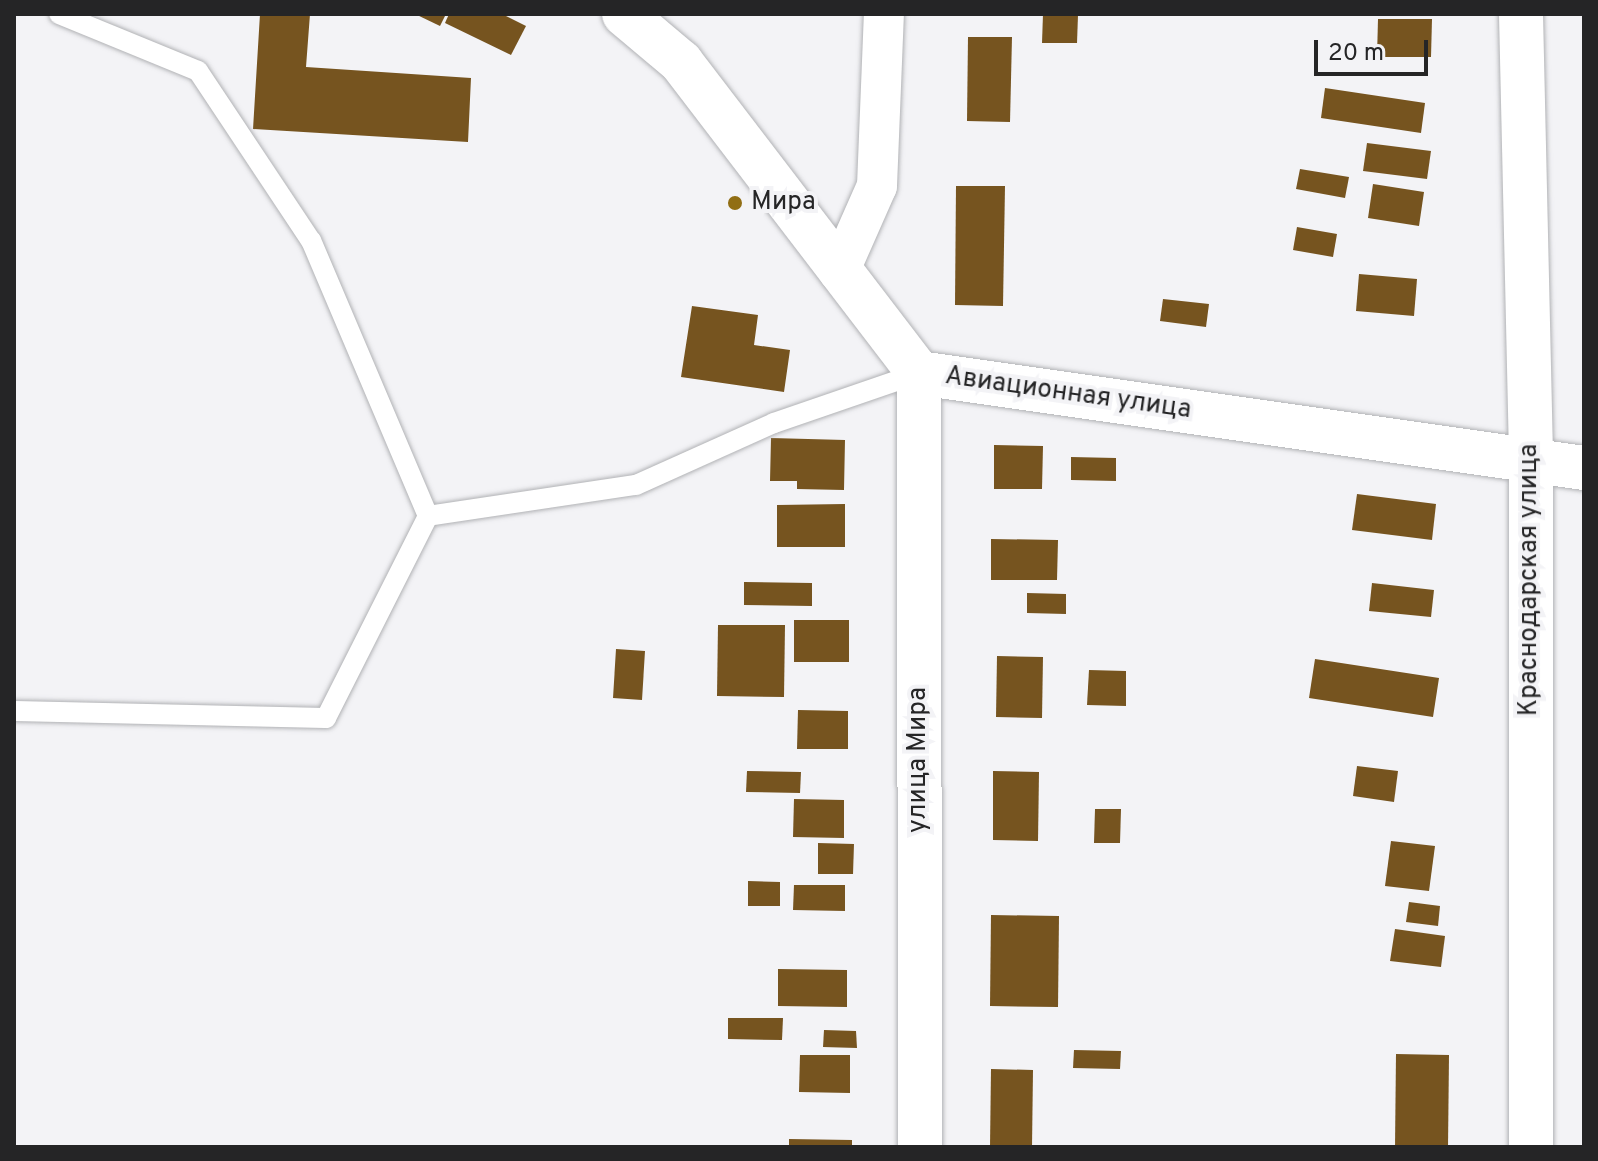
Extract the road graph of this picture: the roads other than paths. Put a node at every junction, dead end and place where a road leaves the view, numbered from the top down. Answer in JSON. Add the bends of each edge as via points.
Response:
{"nodes":[{"id":1,"x":59,"y":14,"type":"edge"},
{"id":2,"x":624,"y":14,"type":"edge"},
{"id":3,"x":884,"y":14,"type":"edge"},
{"id":4,"x":1521,"y":14,"type":"edge"},
{"id":5,"x":839,"y":272,"type":"junction"},
{"id":6,"x":919,"y":373,"type":"junction"},
{"id":7,"x":1531,"y":460,"type":"junction"},
{"id":8,"x":1584,"y":468,"type":"edge"},
{"id":9,"x":428,"y":516,"type":"junction"},
{"id":10,"x":14,"y":711,"type":"edge"},
{"id":11,"x":920,"y":1147,"type":"edge"},
{"id":12,"x":1531,"y":1147,"type":"edge"}],
"edges":[{"from":1,"to":9,"type":"lane","via":[[198,71],[311,241]]},
{"from":2,"to":5,"type":"main road","name":"Авиационная улица","via":[[681,62]]},
{"from":3,"to":5,"type":"street","via":[[877,186]]},
{"from":4,"to":7,"type":"main road","name":"Краснодарская улица"},
{"from":5,"to":6,"type":"main road","name":"Авиационная улица"},
{"from":6,"to":7,"type":"main road","name":"Авиационная улица"},
{"from":6,"to":9,"type":"lane","via":[[774,423],[636,485]]},
{"from":6,"to":11,"type":"main road","name":"улица Мира"},
{"from":7,"to":8,"type":"main road","name":"Авиационная улица"},
{"from":7,"to":12,"type":"main road","name":"Краснодарская улица"},
{"from":9,"to":10,"type":"lane","via":[[326,718]]}]}
